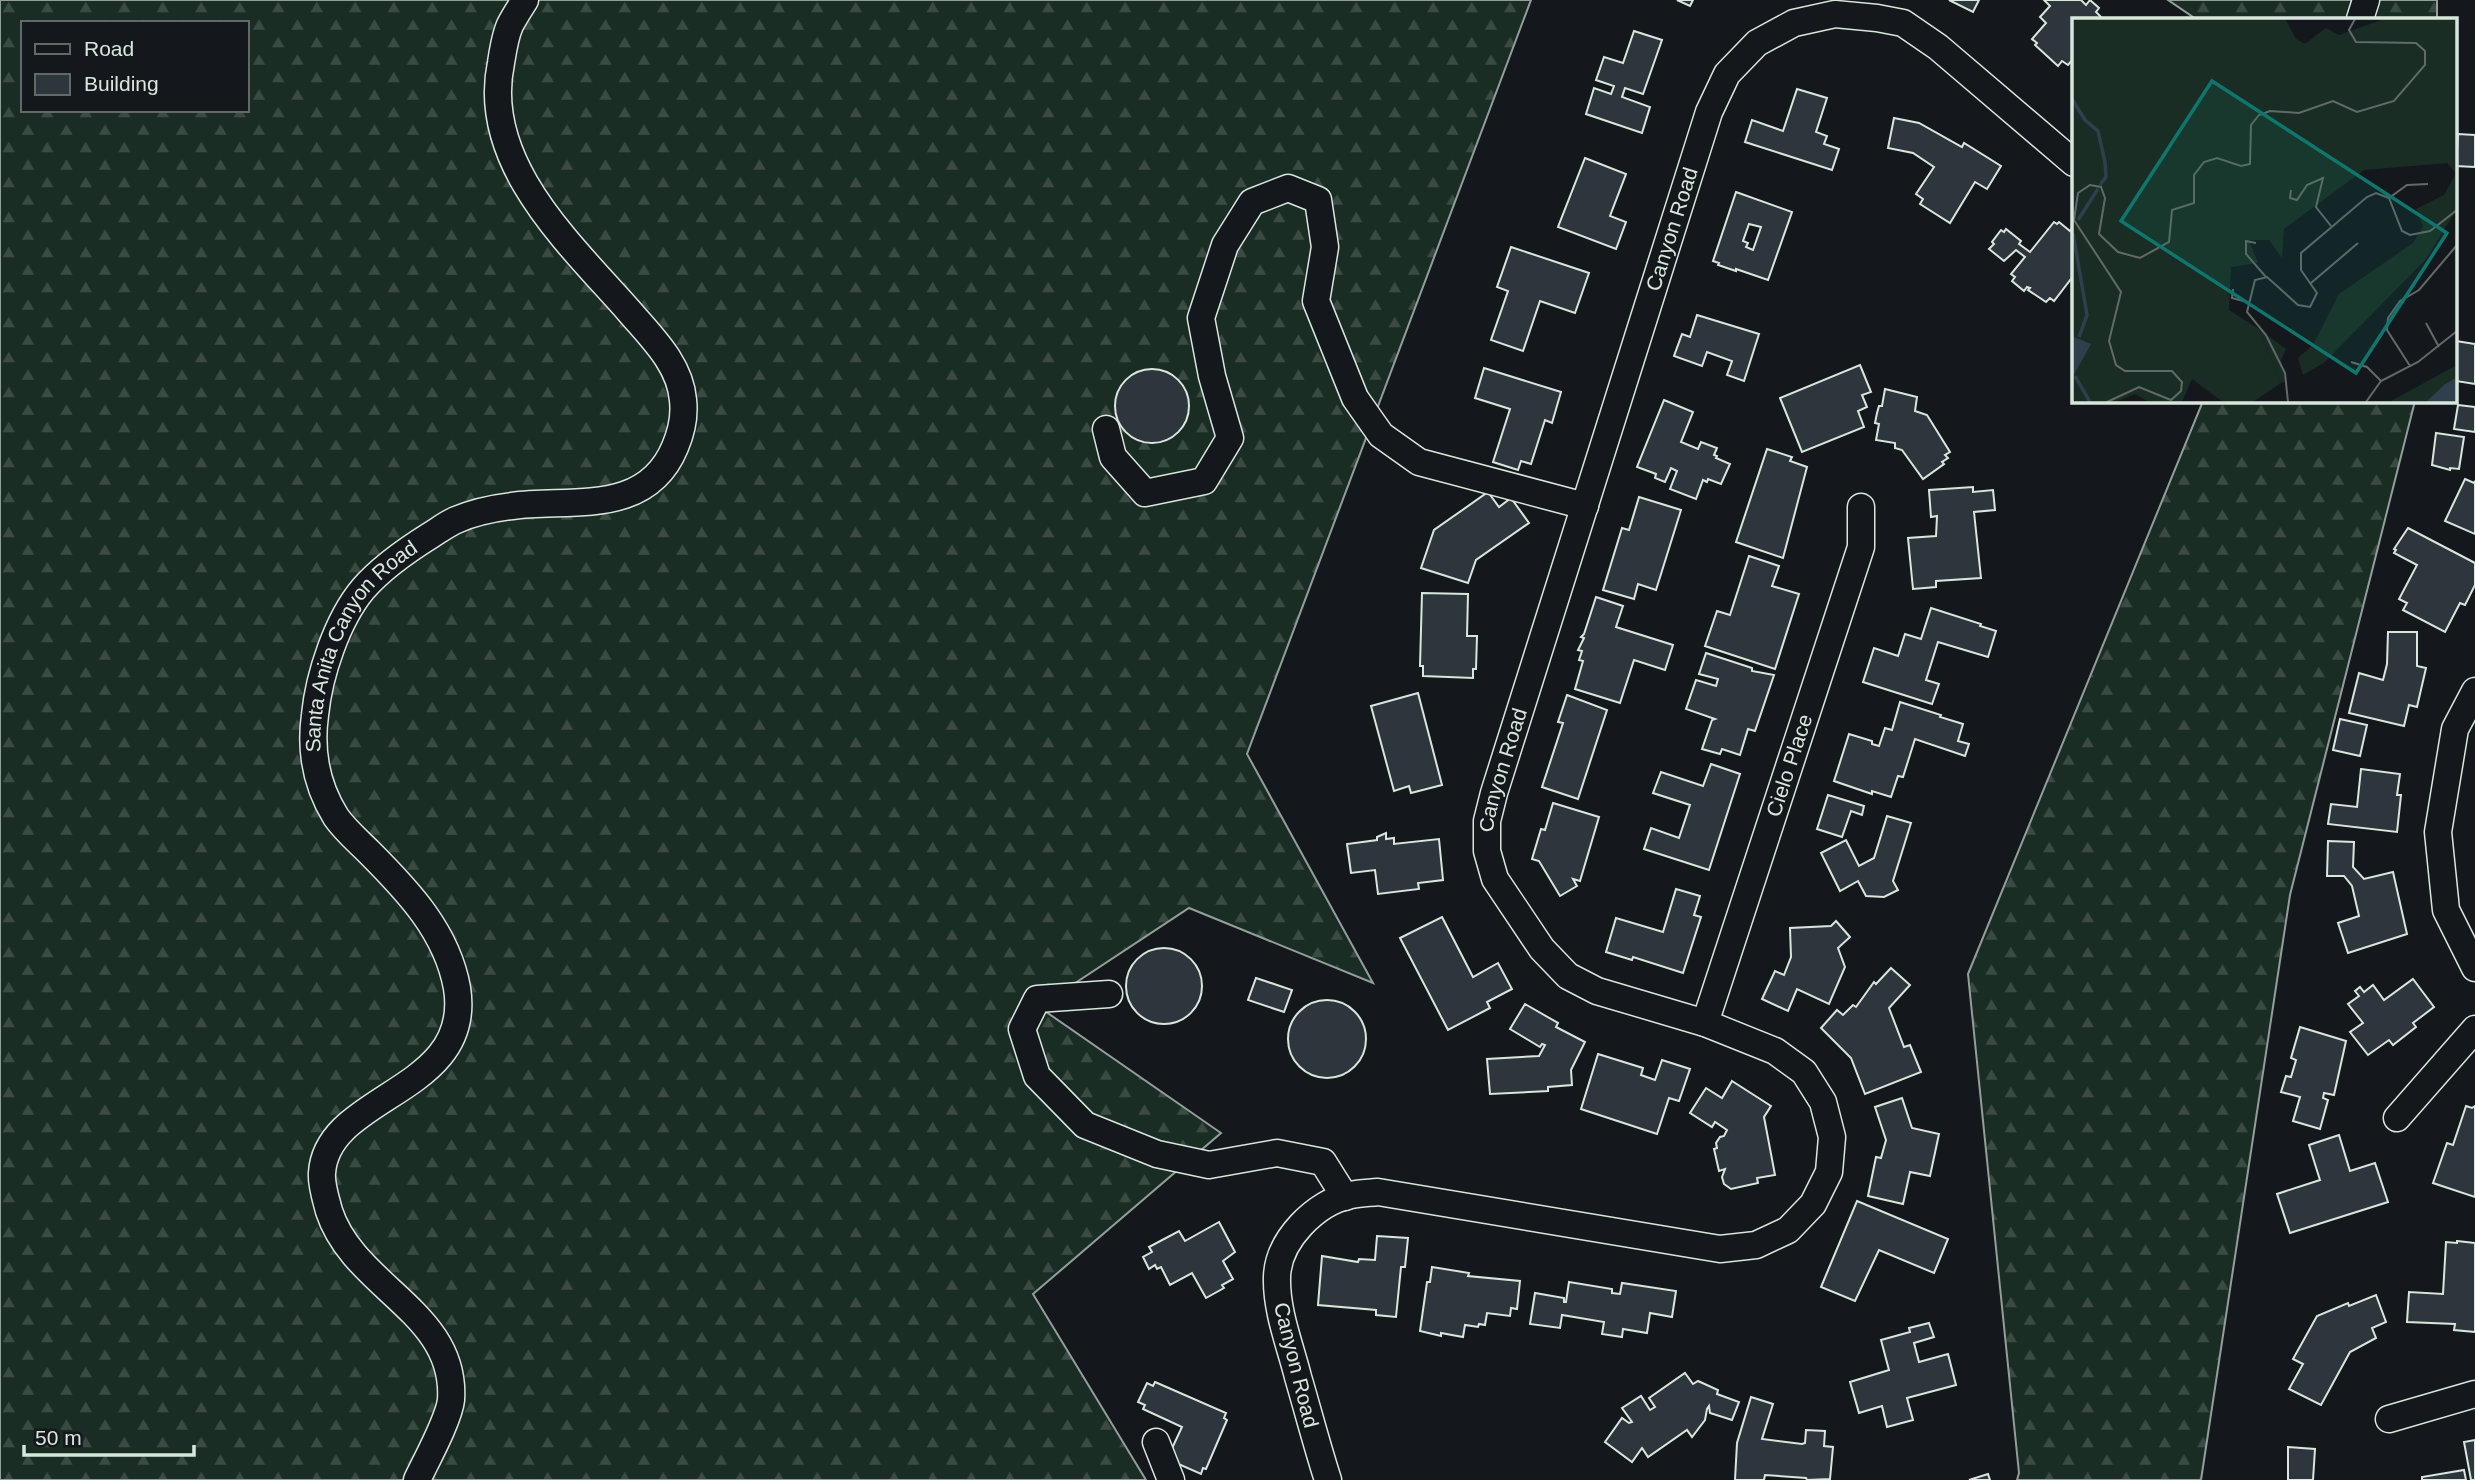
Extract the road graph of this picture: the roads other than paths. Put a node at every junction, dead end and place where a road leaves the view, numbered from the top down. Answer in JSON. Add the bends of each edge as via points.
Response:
{"nodes":[{"id":1,"x":525,"y":0,"type":"edge"},
{"id":2,"x":2365,"y":0,"type":"edge"},
{"id":3,"x":1879,"y":9,"type":"edge"},
{"id":4,"x":2360,"y":18,"type":"edge"},
{"id":5,"x":2072,"y":161,"type":"edge"},
{"id":6,"x":1106,"y":429,"type":"dead end"},
{"id":7,"x":1585,"y":506,"type":"junction"},
{"id":8,"x":1861,"y":507,"type":"dead end"},
{"id":9,"x":2475,"y":691,"type":"edge"},
{"id":10,"x":2475,"y":968,"type":"edge"},
{"id":11,"x":1109,"y":994,"type":"dead end"},
{"id":12,"x":1705,"y":1023,"type":"junction"},
{"id":13,"x":2475,"y":1029,"type":"edge"},
{"id":14,"x":2397,"y":1118,"type":"dead end"},
{"id":15,"x":1345,"y":1197,"type":"junction"},
{"id":16,"x":2475,"y":1394,"type":"edge"},
{"id":17,"x":2389,"y":1419,"type":"dead end"},
{"id":18,"x":1156,"y":1442,"type":"dead end"},
{"id":19,"x":1322,"y":1478,"type":"edge"},
{"id":20,"x":416,"y":1480,"type":"edge"},
{"id":21,"x":1171,"y":1480,"type":"edge"}],
"edges":[{"from":1,"to":20,"type":"street","name":"Santa Anita Canyon Road","via":[[508,29],[497,83],[503,137],[526,187],[663,350],[677,374],[684,402],[681,431],[671,457],[652,479],[628,495],[600,502],[511,506],[456,520],[407,550],[361,591],[331,644],[312,748],[320,786],[338,820],[433,924],[453,970],[458,995],[456,1021],[447,1045],[431,1066],[337,1136],[326,1153],[322,1174],[335,1228],[368,1272],[435,1336],[449,1369],[451,1405]]},
{"from":2,"to":4,"type":"street"},
{"from":3,"to":5,"type":"street","name":"Canyon Road","via":[[1938,47]]},
{"from":3,"to":7,"type":"street","name":"Canyon Road","via":[[1794,23],[1757,43],[1727,74],[1709,111]]},
{"from":6,"to":7,"type":"street","via":[[1113,457],[1144,493],[1204,481],[1230,439],[1201,318],[1225,245],[1252,202],[1287,188],[1318,200],[1325,247],[1316,301],[1355,398],[1381,435],[1419,462]]},
{"from":7,"to":12,"type":"street","name":"Canyon Road","via":[[1494,793],[1487,821],[1487,851],[1494,879],[1542,949],[1568,975],[1597,992]]},
{"from":8,"to":12,"type":"street","name":"Cielo Place","via":[[1861,547]]},
{"from":9,"to":10,"type":"street","via":[[2455,729],[2438,832],[2446,910]]},
{"from":11,"to":15,"type":"street","via":[[1037,999],[1023,1029],[1037,1076],[1085,1125],[1157,1154],[1209,1165],[1277,1153],[1323,1162]]},
{"from":12,"to":15,"type":"street","name":"Canyon Road","via":[[1774,1051],[1804,1072],[1824,1102],[1832,1137],[1829,1172],[1813,1204],[1788,1230],[1756,1245],[1720,1249],[1378,1192]]},
{"from":13,"to":14,"type":"street"},
{"from":15,"to":19,"type":"street","name":"Canyon Road","via":[[1323,1206],[1301,1224],[1285,1248],[1277,1276],[1284,1325]]},
{"from":16,"to":17,"type":"street"},
{"from":18,"to":21,"type":"street"}]}
